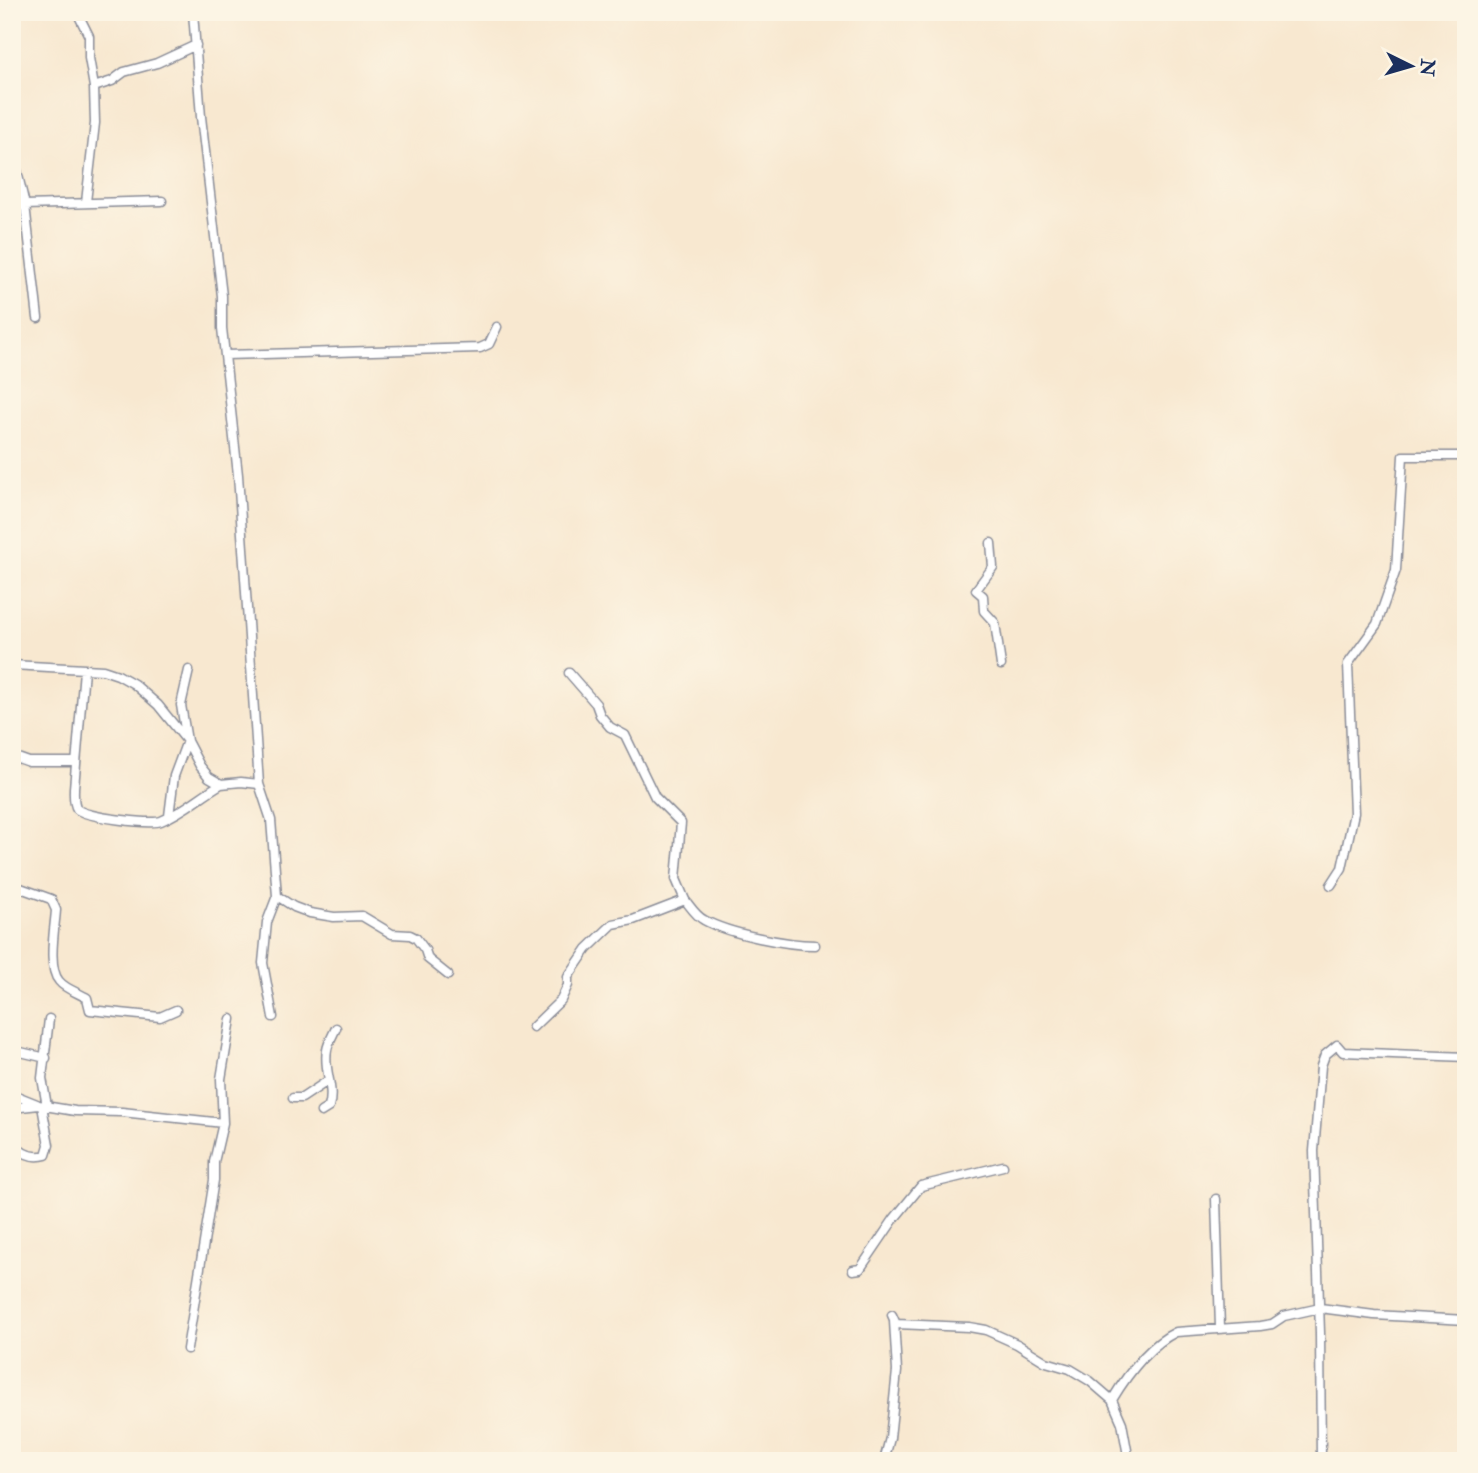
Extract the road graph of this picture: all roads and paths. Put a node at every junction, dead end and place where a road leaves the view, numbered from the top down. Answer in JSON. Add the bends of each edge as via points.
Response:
{"nodes":[{"id":1,"x":77,"y":12,"type":"edge"},
{"id":2,"x":193,"y":12,"type":"edge"},
{"id":3,"x":196,"y":46,"type":"junction"},
{"id":4,"x":94,"y":87,"type":"junction"},
{"id":5,"x":12,"y":150,"type":"edge"},
{"id":6,"x":162,"y":201,"type":"dead end"},
{"id":7,"x":86,"y":202,"type":"junction"},
{"id":8,"x":25,"y":205,"type":"junction"},
{"id":9,"x":12,"y":207,"type":"edge"},
{"id":10,"x":38,"y":318,"type":"dead end"},
{"id":11,"x":497,"y":327,"type":"dead end"},
{"id":12,"x":225,"y":355,"type":"junction"},
{"id":13,"x":1466,"y":456,"type":"edge"},
{"id":14,"x":991,"y":543,"type":"dead end"},
{"id":15,"x":12,"y":665,"type":"edge"},
{"id":16,"x":1001,"y":665,"type":"dead end"},
{"id":17,"x":84,"y":670,"type":"junction"},
{"id":18,"x":189,"y":670,"type":"dead end"},
{"id":19,"x":569,"y":673,"type":"dead end"},
{"id":20,"x":187,"y":741,"type":"junction"},
{"id":21,"x":13,"y":755,"type":"edge"},
{"id":22,"x":76,"y":762,"type":"junction"},
{"id":23,"x":221,"y":784,"type":"junction"},
{"id":24,"x":259,"y":784,"type":"junction"},
{"id":25,"x":169,"y":816,"type":"junction"},
{"id":26,"x":12,"y":885,"type":"edge"},
{"id":27,"x":1331,"y":885,"type":"dead end"},
{"id":28,"x":277,"y":896,"type":"junction"},
{"id":29,"x":685,"y":900,"type":"junction"},
{"id":30,"x":815,"y":945,"type":"dead end"},
{"id":31,"x":448,"y":975,"type":"dead end"},
{"id":32,"x":176,"y":1010,"type":"dead end"},
{"id":33,"x":273,"y":1017,"type":"dead end"},
{"id":34,"x":49,"y":1019,"type":"dead end"},
{"id":35,"x":232,"y":1019,"type":"dead end"},
{"id":36,"x":533,"y":1027,"type":"dead end"},
{"id":37,"x":336,"y":1028,"type":"dead end"},
{"id":38,"x":12,"y":1050,"type":"edge"},
{"id":39,"x":1466,"y":1057,"type":"edge"},
{"id":40,"x":46,"y":1058,"type":"junction"},
{"id":41,"x":329,"y":1080,"type":"junction"},
{"id":42,"x":12,"y":1094,"type":"edge"},
{"id":43,"x":293,"y":1098,"type":"dead end"},
{"id":44,"x":43,"y":1106,"type":"junction"},
{"id":45,"x":12,"y":1108,"type":"edge"},
{"id":46,"x":321,"y":1112,"type":"dead end"},
{"id":47,"x":223,"y":1122,"type":"junction"},
{"id":48,"x":12,"y":1141,"type":"edge"},
{"id":49,"x":1003,"y":1166,"type":"dead end"},
{"id":50,"x":1216,"y":1199,"type":"dead end"},
{"id":51,"x":853,"y":1270,"type":"dead end"},
{"id":52,"x":1320,"y":1308,"type":"junction"},
{"id":53,"x":1466,"y":1320,"type":"edge"},
{"id":54,"x":1220,"y":1328,"type":"junction"},
{"id":55,"x":187,"y":1349,"type":"dead end"},
{"id":56,"x":1112,"y":1400,"type":"junction"},
{"id":57,"x":884,"y":1461,"type":"edge"},
{"id":58,"x":1129,"y":1461,"type":"edge"},
{"id":59,"x":1321,"y":1461,"type":"edge"}],
"edges":[{"from":1,"to":4,"type":"street","via":[[89,36]]},
{"from":2,"to":3,"type":"street"},
{"from":3,"to":4,"type":"street"},
{"from":3,"to":12,"type":"street"},
{"from":4,"to":7,"type":"street"},
{"from":5,"to":8,"type":"street"},
{"from":6,"to":7,"type":"street"},
{"from":7,"to":8,"type":"street"},
{"from":8,"to":9,"type":"street"},
{"from":8,"to":10,"type":"street"},
{"from":11,"to":12,"type":"street","via":[[489,344],[481,348]]},
{"from":12,"to":24,"type":"street"},
{"from":13,"to":27,"type":"street","via":[[1403,456],[1396,570],[1377,624],[1348,664],[1354,813],[1342,868]]},
{"from":14,"to":16,"type":"street","via":[[993,567],[976,590],[983,596],[984,611],[995,623]]},
{"from":15,"to":17,"type":"street"},
{"from":17,"to":20,"type":"street","via":[[103,670],[134,684]]},
{"from":17,"to":22,"type":"street"},
{"from":18,"to":20,"type":"street","via":[[181,705]]},
{"from":19,"to":29,"type":"street","via":[[610,727],[625,735],[655,797],[681,823],[676,879]]},
{"from":20,"to":23,"type":"street","via":[[200,766]]},
{"from":20,"to":25,"type":"street","via":[[174,776]]},
{"from":21,"to":22,"type":"street","via":[[29,762]]},
{"from":22,"to":25,"type":"street","via":[[74,803],[79,811],[159,822]]},
{"from":23,"to":24,"type":"street"},
{"from":23,"to":25,"type":"street"},
{"from":24,"to":28,"type":"street","via":[[271,820]]},
{"from":26,"to":32,"type":"street","via":[[54,903],[54,972],[64,986],[88,998],[90,1010],[160,1017]]},
{"from":28,"to":31,"type":"street","via":[[310,913],[362,916],[392,934],[410,935]]},
{"from":28,"to":33,"type":"street","via":[[267,922],[263,963]]},
{"from":29,"to":30,"type":"street","via":[[702,919],[730,930]]},
{"from":29,"to":36,"type":"street","via":[[613,924],[587,949],[568,977],[561,1000]]},
{"from":34,"to":40,"type":"street"},
{"from":35,"to":47,"type":"street","via":[[221,1079]]},
{"from":37,"to":41,"type":"street","via":[[327,1050]]},
{"from":38,"to":40,"type":"street"},
{"from":39,"to":52,"type":"street","via":[[1343,1052],[1337,1045],[1325,1055],[1314,1150]]},
{"from":40,"to":44,"type":"street"},
{"from":41,"to":43,"type":"street","via":[[302,1098]]},
{"from":41,"to":46,"type":"street","via":[[333,1096]]},
{"from":42,"to":44,"type":"street"},
{"from":44,"to":45,"type":"street"},
{"from":44,"to":47,"type":"street"},
{"from":44,"to":48,"type":"street","via":[[49,1145],[46,1155],[22,1153]]},
{"from":47,"to":55,"type":"street"},
{"from":49,"to":51,"type":"street","via":[[921,1186],[860,1269]]},
{"from":50,"to":54,"type":"street"},
{"from":52,"to":53,"type":"street"},
{"from":52,"to":54,"type":"street","via":[[1284,1316],[1272,1324]]},
{"from":52,"to":59,"type":"street"},
{"from":54,"to":56,"type":"street","via":[[1176,1332],[1164,1338]]},
{"from":56,"to":57,"type":"street","via":[[1070,1369],[1045,1362],[986,1330],[896,1324],[893,1318],[897,1371]]},
{"from":56,"to":58,"type":"street"}]}
